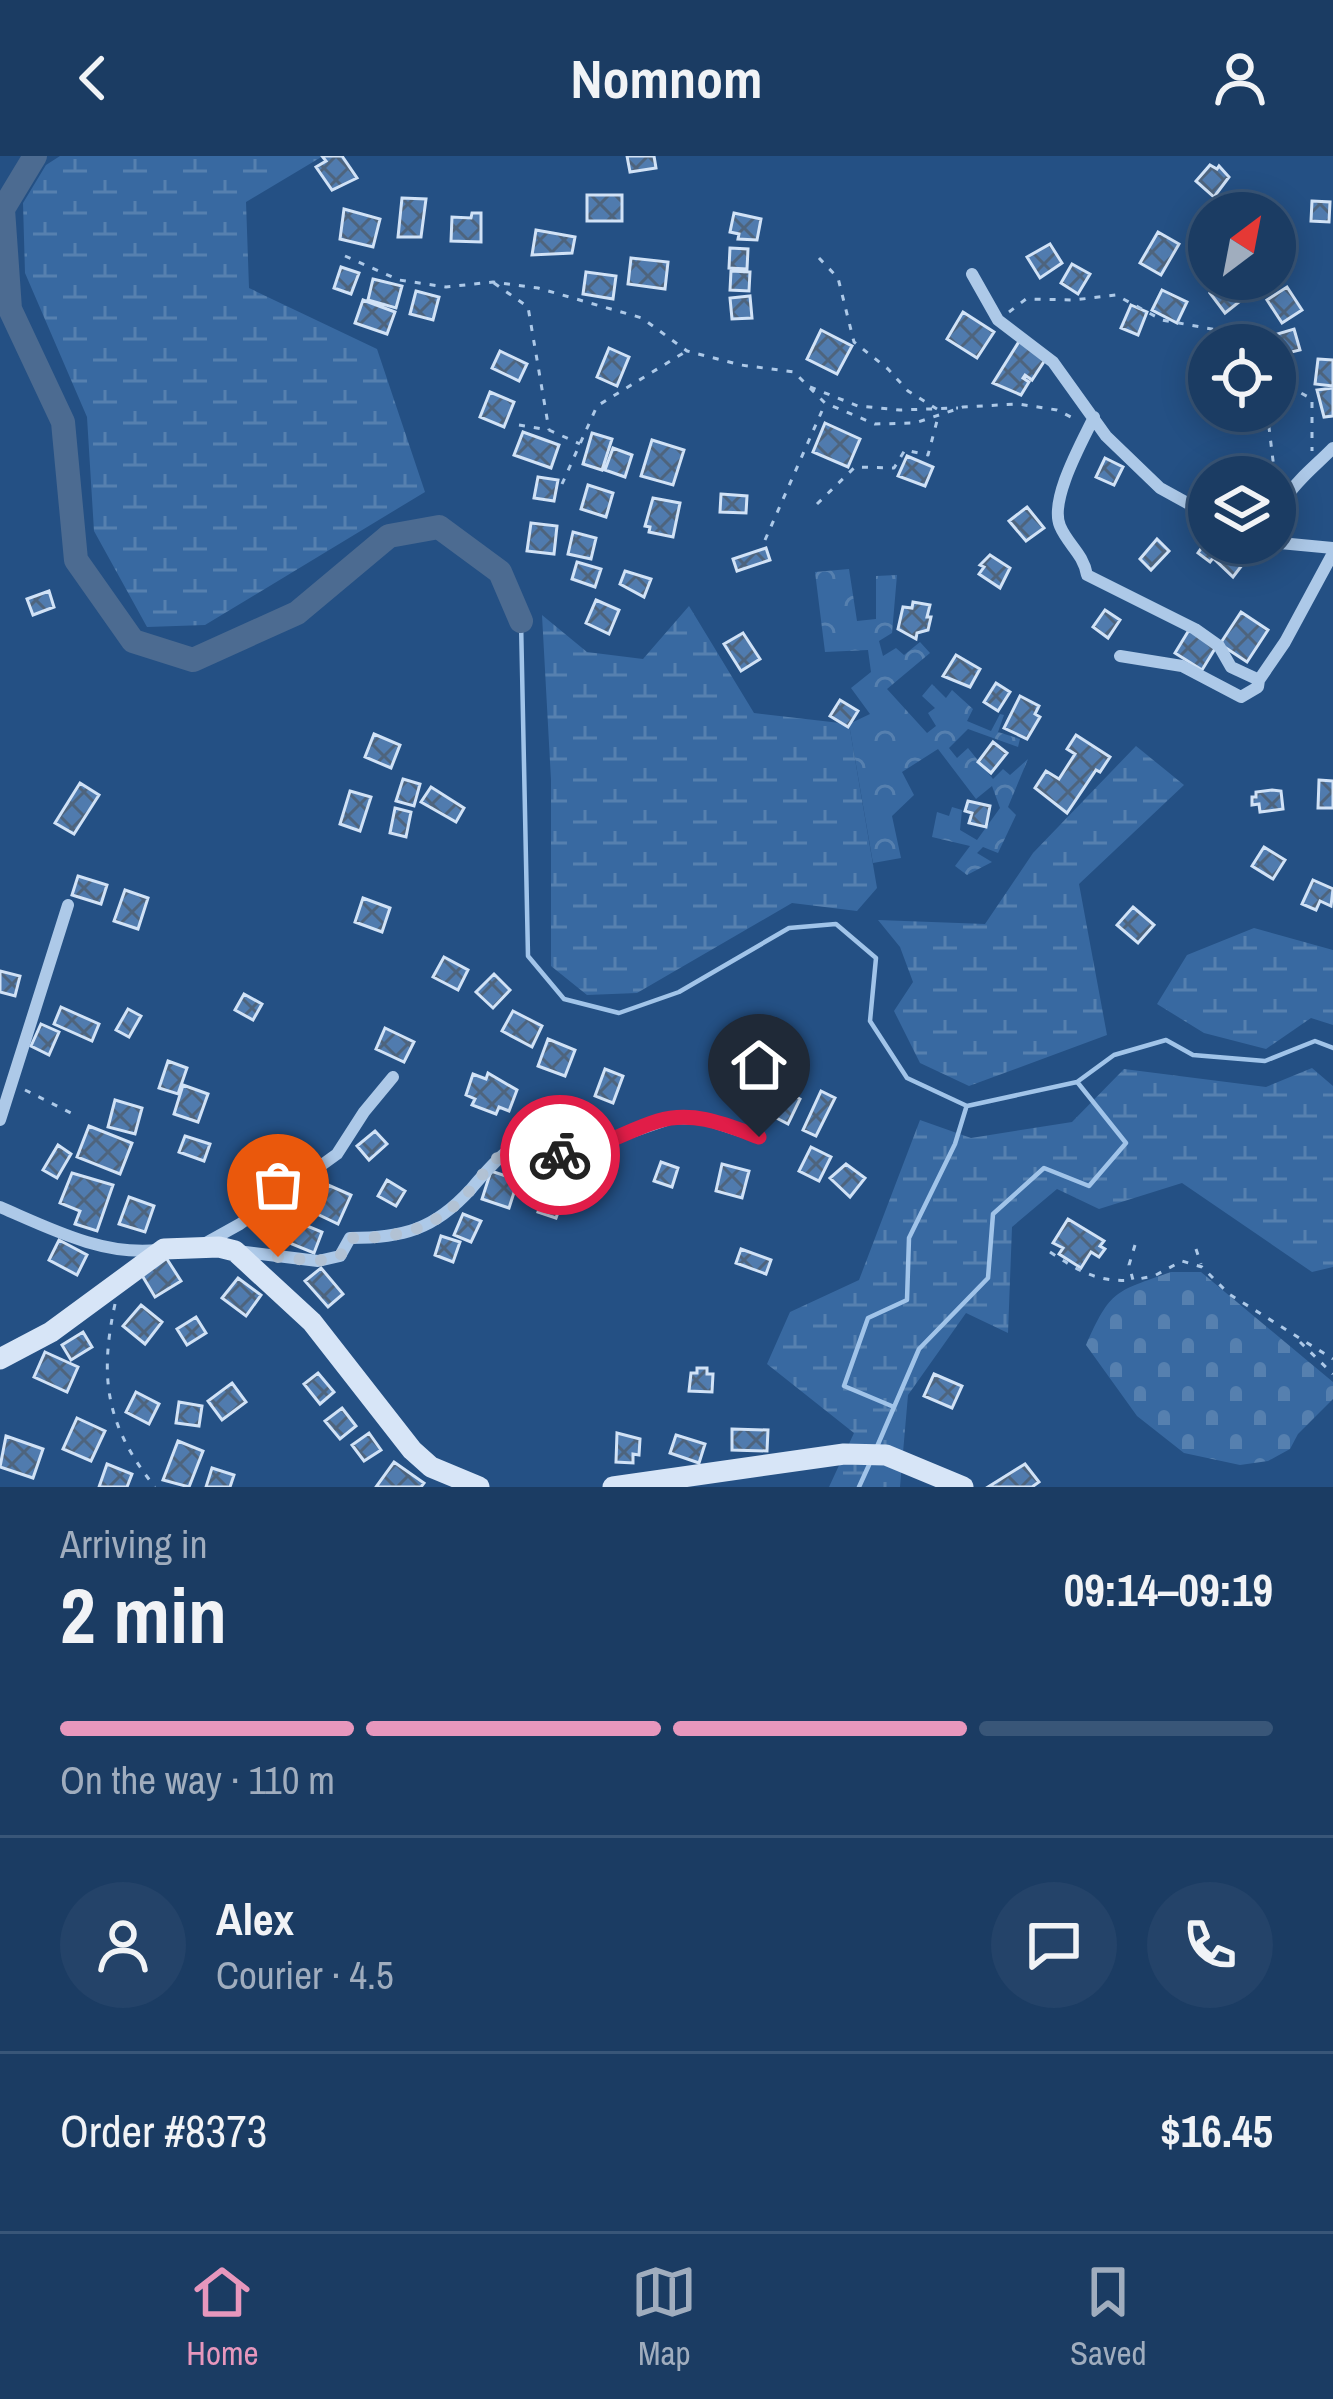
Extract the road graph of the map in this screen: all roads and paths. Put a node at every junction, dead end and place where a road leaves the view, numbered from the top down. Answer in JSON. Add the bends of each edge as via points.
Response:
{"nodes":[{"id":1,"x":345,"y":256,"type":"dead end"},
{"id":2,"x":819,"y":258,"type":"dead end"},
{"id":3,"x":972,"y":274,"type":"dead end"},
{"id":4,"x":493,"y":282,"type":"junction"},
{"id":5,"x":998,"y":320,"type":"junction"},
{"id":6,"x":1188,"y":325,"type":"edge"},
{"id":7,"x":687,"y":351,"type":"junction"},
{"id":8,"x":808,"y":386,"type":"junction"},
{"id":9,"x":1296,"y":390,"type":"edge"},
{"id":10,"x":825,"y":403,"type":"junction"},
{"id":11,"x":938,"y":412,"type":"junction"},
{"id":12,"x":1091,"y":422,"type":"junction"},
{"id":13,"x":519,"y":425,"type":"dead end"},
{"id":14,"x":549,"y":430,"type":"junction"},
{"id":15,"x":580,"y":444,"type":"junction"},
{"id":16,"x":1333,"y":448,"type":"edge"},
{"id":17,"x":1312,"y":470,"type":"junction"},
{"id":18,"x":562,"y":484,"type":"dead end"},
{"id":19,"x":1296,"y":488,"type":"edge"},
{"id":20,"x":817,"y":503,"type":"dead end"},
{"id":21,"x":1188,"y":503,"type":"edge"},
{"id":22,"x":765,"y":540,"type":"dead end"},
{"id":23,"x":1296,"y":543,"type":"edge"},
{"id":24,"x":1333,"y":551,"type":"edge"},
{"id":25,"x":1120,"y":656,"type":"dead end"},
{"id":26,"x":1258,"y":680,"type":"junction"},
{"id":27,"x":68,"y":905,"type":"dead end"},
{"id":28,"x":394,"y":1077,"type":"dead end"},
{"id":29,"x":7,"y":1103,"type":"junction"},
{"id":30,"x":75,"y":1115,"type":"dead end"},
{"id":31,"x":0,"y":1120,"type":"edge"},
{"id":32,"x":759,"y":1137,"type":"dead end"},
{"id":33,"x":0,"y":1208,"type":"edge"},
{"id":34,"x":202,"y":1245,"type":"junction"},
{"id":35,"x":1136,"y":1245,"type":"dead end"},
{"id":36,"x":164,"y":1249,"type":"junction"},
{"id":37,"x":1196,"y":1249,"type":"dead end"},
{"id":38,"x":236,"y":1251,"type":"junction"},
{"id":39,"x":1050,"y":1252,"type":"dead end"},
{"id":40,"x":1202,"y":1267,"type":"junction"},
{"id":41,"x":1133,"y":1280,"type":"junction"},
{"id":42,"x":120,"y":1288,"type":"dead end"},
{"id":43,"x":1291,"y":1334,"type":"junction"},
{"id":44,"x":0,"y":1359,"type":"edge"},
{"id":45,"x":1333,"y":1359,"type":"edge"},
{"id":46,"x":1333,"y":1374,"type":"edge"},
{"id":47,"x":154,"y":1487,"type":"edge"},
{"id":48,"x":479,"y":1487,"type":"edge"},
{"id":49,"x":613,"y":1487,"type":"edge"},
{"id":50,"x":963,"y":1487,"type":"edge"}],
"edges":[{"from":1,"to":4,"type":"path","via":[[399,280]]},
{"from":2,"to":11,"type":"path","via":[[838,278],[854,342]]},
{"from":3,"to":5,"type":"street"},
{"from":4,"to":7,"type":"path","via":[[642,318]]},
{"from":4,"to":14,"type":"path","via":[[529,307]]},
{"from":5,"to":6,"type":"path","via":[[1026,299],[1116,295]]},
{"from":5,"to":12,"type":"street","via":[[1053,362]]},
{"from":7,"to":8,"type":"path","via":[[794,372]]},
{"from":7,"to":15,"type":"path","via":[[596,406]]},
{"from":8,"to":10,"type":"path"},
{"from":8,"to":11,"type":"path","via":[[858,406]]},
{"from":9,"to":17,"type":"path","via":[[1312,399]]},
{"from":10,"to":11,"type":"path","via":[[875,424]]},
{"from":10,"to":22,"type":"path"},
{"from":11,"to":12,"type":"path","via":[[1018,404]]},
{"from":11,"to":20,"type":"path","via":[[928,455],[905,450],[894,468],[855,467]]},
{"from":12,"to":21,"type":"street","via":[[1160,488]]},
{"from":12,"to":26,"type":"street","via":[[1057,514],[1087,575],[1195,629],[1231,667]]},
{"from":13,"to":14,"type":"path"},
{"from":14,"to":15,"type":"path"},
{"from":15,"to":18,"type":"path"},
{"from":16,"to":17,"type":"street"},
{"from":17,"to":19,"type":"street"},
{"from":23,"to":24,"type":"street"},
{"from":24,"to":26,"type":"street"},
{"from":25,"to":26,"type":"street","via":[[1181,666],[1241,698]]},
{"from":27,"to":29,"type":"street"},
{"from":28,"to":34,"type":"street","via":[[337,1154]]},
{"from":29,"to":30,"type":"path","via":[[23,1090]]},
{"from":29,"to":31,"type":"street"},
{"from":32,"to":38,"type":"street","via":[[672,1118],[567,1154],[505,1153],[448,1210],[412,1232],[350,1238],[340,1256],[318,1261]]},
{"from":33,"to":36,"type":"street","via":[[107,1249]]},
{"from":34,"to":36,"type":"street"},
{"from":34,"to":38,"type":"street"},
{"from":35,"to":41,"type":"path"},
{"from":36,"to":44,"type":"street"},
{"from":37,"to":40,"type":"path"},
{"from":38,"to":48,"type":"street","via":[[313,1322],[412,1450]]},
{"from":39,"to":41,"type":"path","via":[[1083,1274]]},
{"from":40,"to":41,"type":"path","via":[[1182,1262]]},
{"from":40,"to":43,"type":"path"},
{"from":42,"to":47,"type":"path","via":[[106,1348],[107,1398]]},
{"from":43,"to":45,"type":"path"},
{"from":43,"to":46,"type":"path"},
{"from":49,"to":50,"type":"street","via":[[844,1454],[886,1455]]}]}
